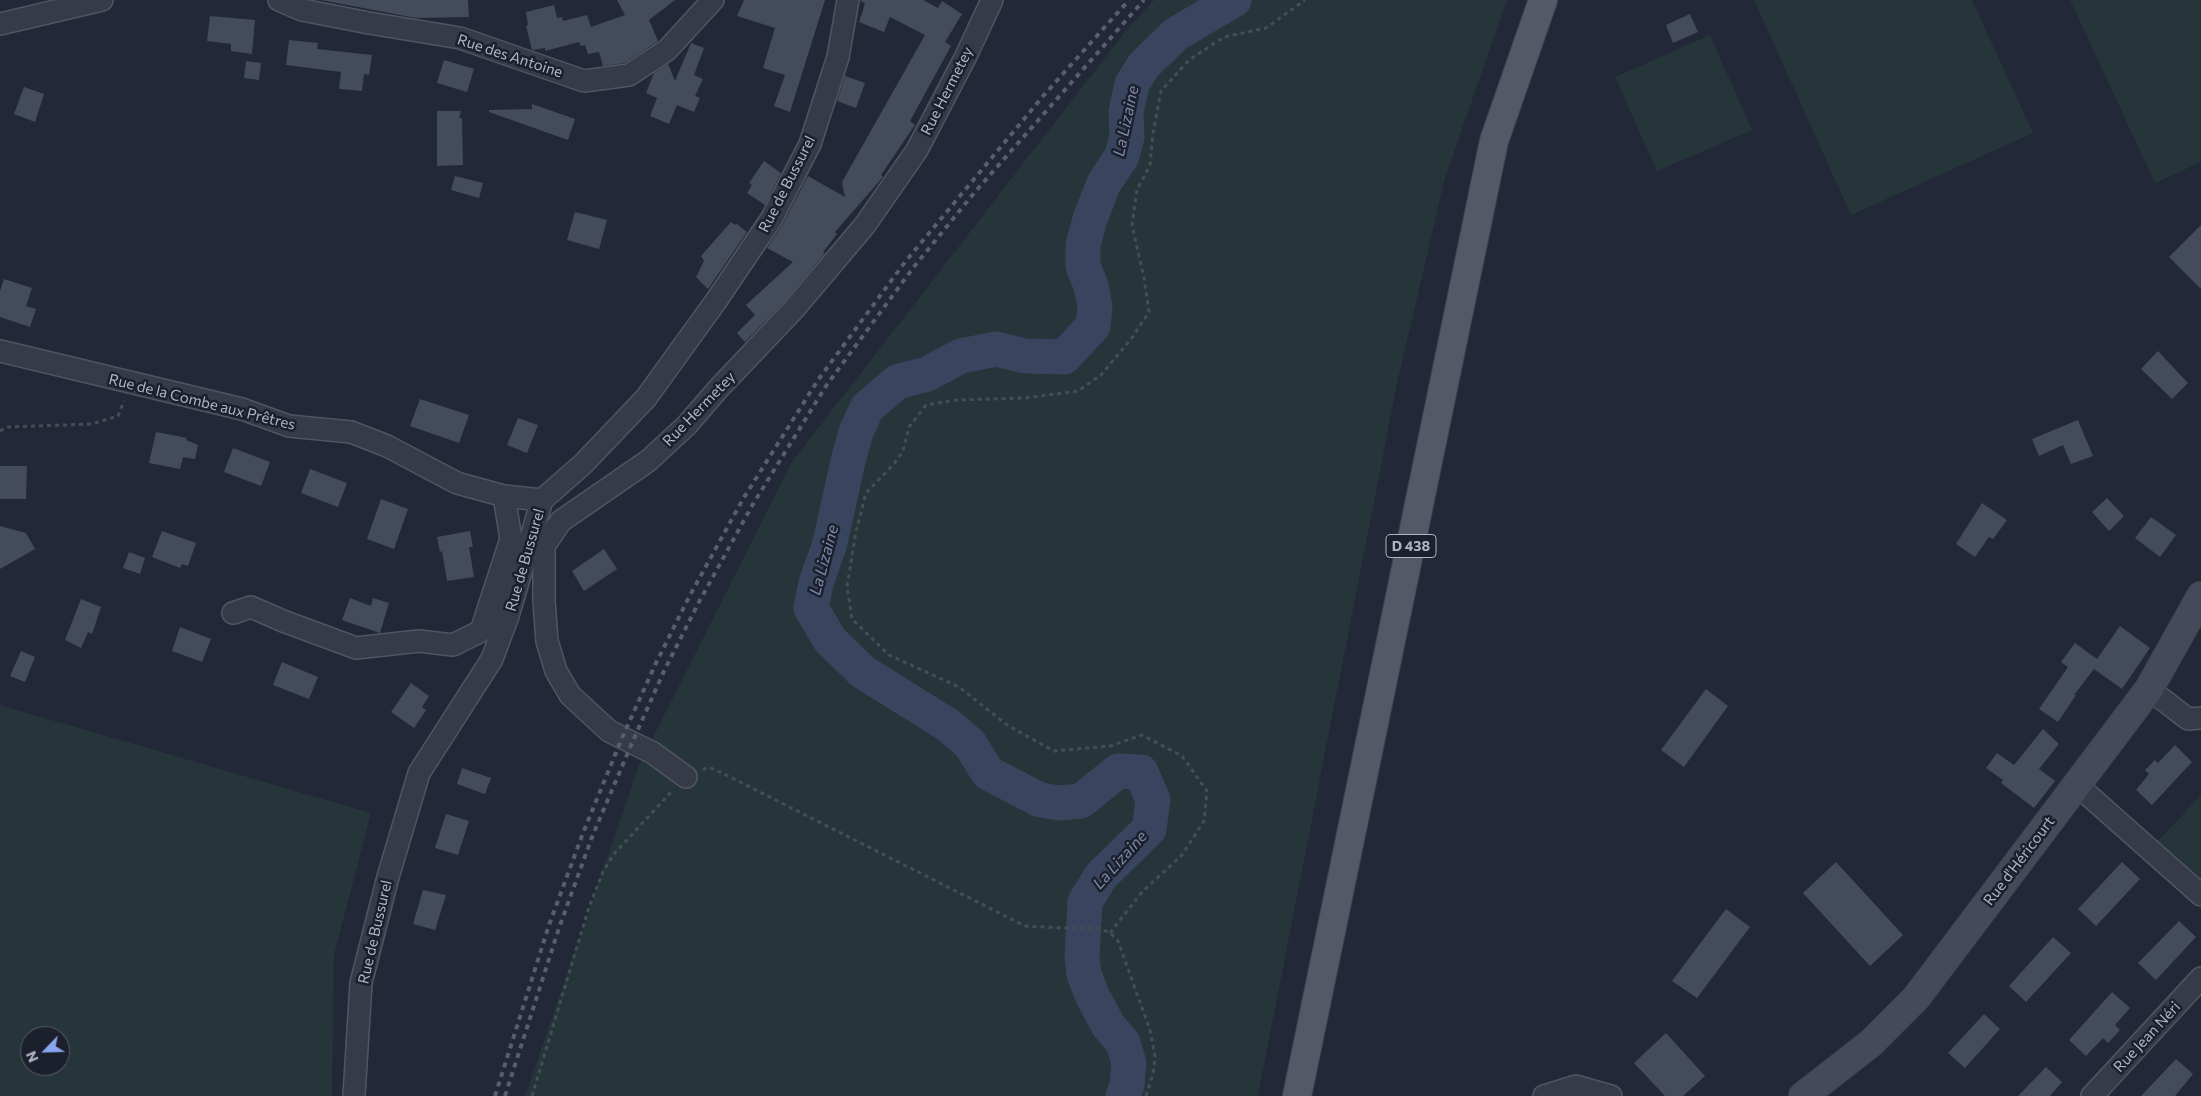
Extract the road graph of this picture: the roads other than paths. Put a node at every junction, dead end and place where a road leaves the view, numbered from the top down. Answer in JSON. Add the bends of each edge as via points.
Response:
{"nodes":[{"id":1,"x":102,"y":0,"type":"edge"},
{"id":2,"x":279,"y":0,"type":"edge"},
{"id":3,"x":713,"y":0,"type":"edge"},
{"id":4,"x":848,"y":0,"type":"edge"},
{"id":5,"x":1543,"y":0,"type":"edge"},
{"id":6,"x":985,"y":2,"type":"edge"},
{"id":7,"x":0,"y":24,"type":"edge"},
{"id":8,"x":0,"y":351,"type":"edge"},
{"id":9,"x":504,"y":496,"type":"junction"},
{"id":10,"x":542,"y":500,"type":"junction"},
{"id":11,"x":2201,"y":596,"type":"edge"},
{"id":12,"x":233,"y":613,"type":"dead end"},
{"id":13,"x":2149,"y":689,"type":"junction"},
{"id":14,"x":2201,"y":718,"type":"edge"},
{"id":15,"x":686,"y":777,"type":"road end"},
{"id":16,"x":2077,"y":785,"type":"junction"},
{"id":17,"x":2201,"y":895,"type":"edge"},
{"id":18,"x":2201,"y":978,"type":"edge"},
{"id":19,"x":1817,"y":1092,"type":"edge"},
{"id":20,"x":354,"y":1096,"type":"edge"},
{"id":21,"x":1297,"y":1096,"type":"edge"},
{"id":22,"x":1544,"y":1096,"type":"edge"},
{"id":23,"x":1611,"y":1096,"type":"edge"},
{"id":24,"x":2092,"y":1096,"type":"edge"}],
"edges":[{"from":1,"to":7,"type":"street"},
{"from":2,"to":3,"type":"street","name":"Rue des Antoine","via":[[302,10],[460,38],[584,81],[629,75],[668,50]]},
{"from":4,"to":10,"type":"street","name":"Rue de Bussurel","via":[[838,56],[810,144],[772,218],[646,398],[583,464]]},
{"from":5,"to":21,"type":"main road","number":"D 438","via":[[1494,141]]},
{"from":6,"to":15,"type":"street","name":"Rue Hermetey","via":[[966,56],[917,150],[865,226],[687,425],[648,461],[561,521],[544,546],[547,641],[556,671],[570,695],[609,731],[653,754]]},
{"from":8,"to":9,"type":"street","name":"Rue de la Combe aux Prêtres","via":[[242,410],[289,426],[351,432],[458,483]]},
{"from":9,"to":10,"type":"street","name":"Rue de la Combe aux Prêtres"},
{"from":9,"to":12,"type":"street","via":[[511,539],[480,631],[453,646],[419,641],[356,648],[251,607]]},
{"from":10,"to":20,"type":"street","name":"Rue de Bussurel","via":[[492,659],[416,782],[388,876],[362,983]]},
{"from":11,"to":13,"type":"street","name":"Rue d'Héricourt"},
{"from":13,"to":14,"type":"street","via":[[2188,719]]},
{"from":13,"to":16,"type":"street","name":"Rue d'Héricourt"},
{"from":16,"to":17,"type":"street"},
{"from":16,"to":19,"type":"street","name":"Rue d'Héricourt","via":[[1916,998]]},
{"from":18,"to":24,"type":"street","name":"Rue Jean Néri"},
{"from":22,"to":23,"type":"street","via":[[1576,1086]]}]}
